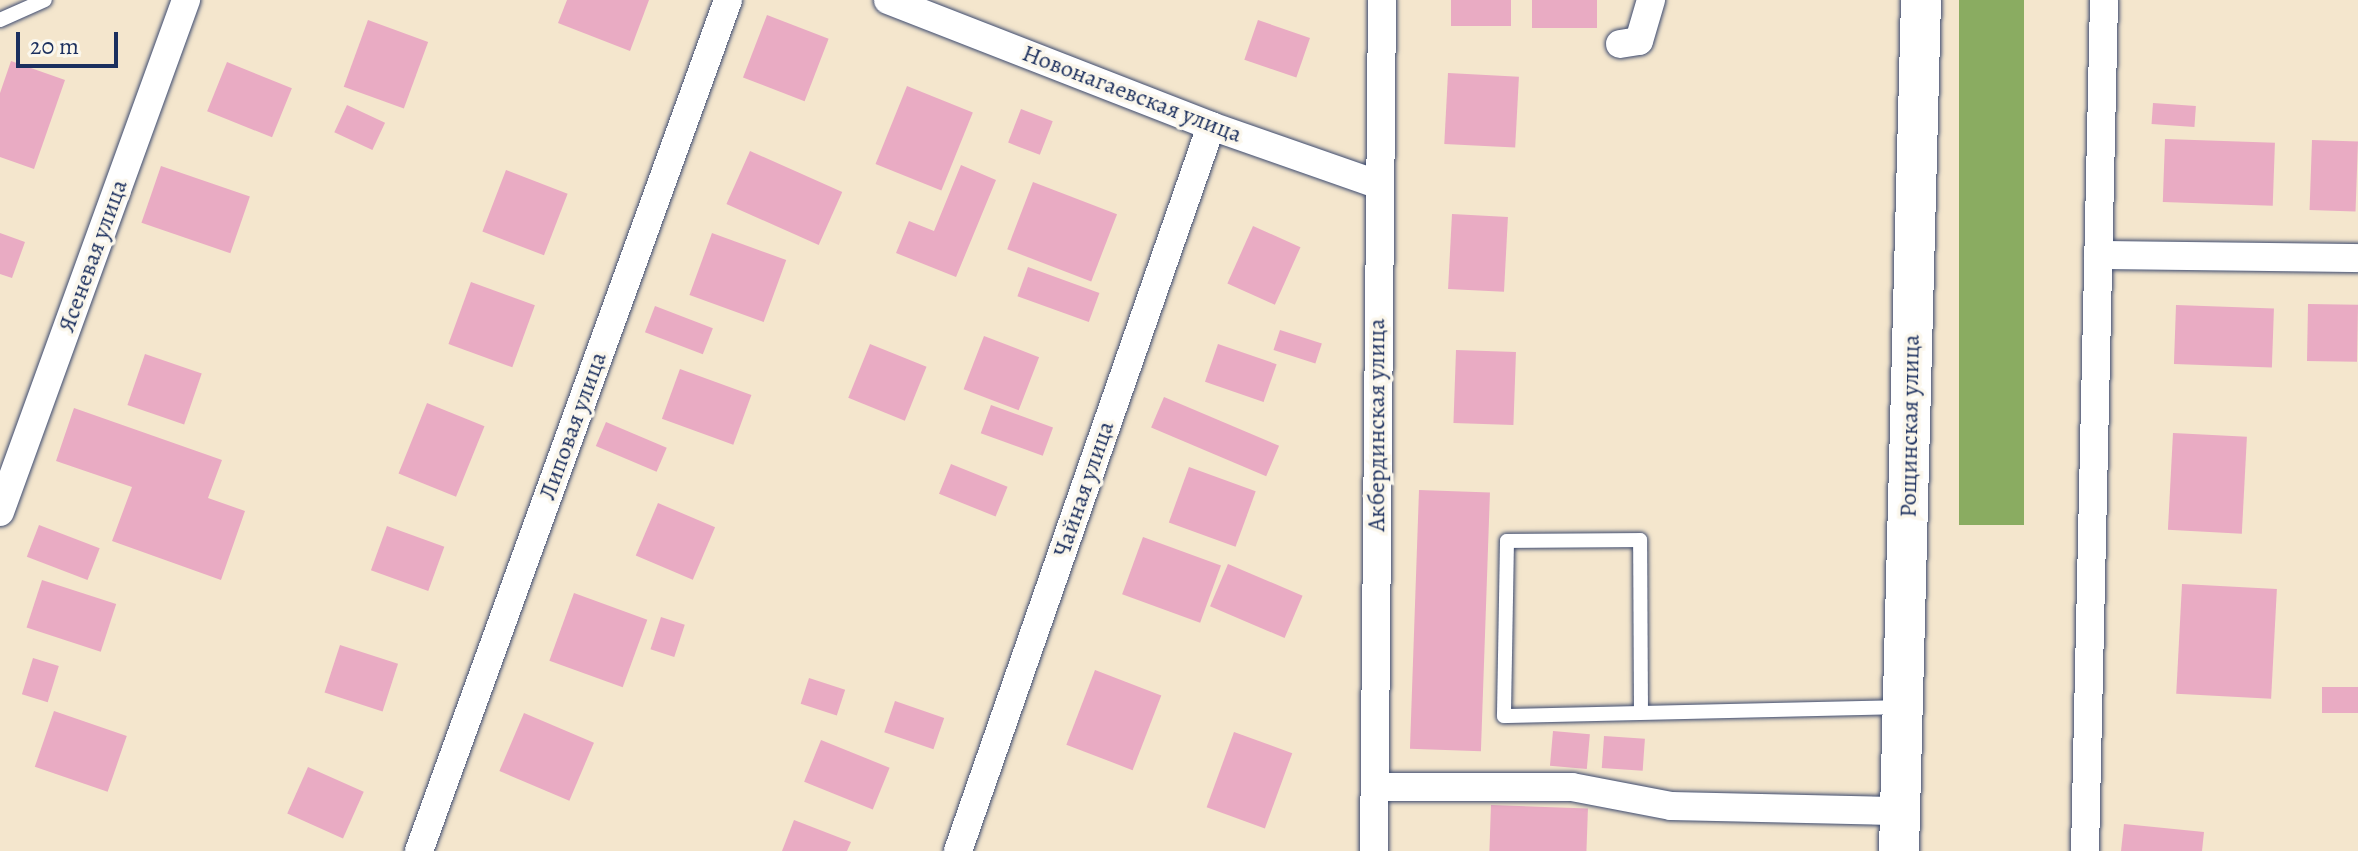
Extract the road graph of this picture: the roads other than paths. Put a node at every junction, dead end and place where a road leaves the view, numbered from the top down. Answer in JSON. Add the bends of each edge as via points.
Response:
{"nodes":[{"id":1,"x":45,"y":0,"type":"edge"},
{"id":2,"x":186,"y":0,"type":"edge"},
{"id":3,"x":728,"y":0,"type":"edge"},
{"id":4,"x":888,"y":0,"type":"edge"},
{"id":5,"x":1382,"y":0,"type":"edge"},
{"id":6,"x":1651,"y":0,"type":"edge"},
{"id":7,"x":1921,"y":0,"type":"edge"},
{"id":8,"x":2104,"y":0,"type":"edge"},
{"id":9,"x":0,"y":20,"type":"edge"},
{"id":10,"x":1620,"y":44,"type":"dead end"},
{"id":11,"x":1211,"y":126,"type":"junction"},
{"id":12,"x":1377,"y":184,"type":"junction"},
{"id":13,"x":2098,"y":255,"type":"junction"},
{"id":14,"x":2358,"y":258,"type":"edge"},
{"id":15,"x":0,"y":512,"type":"edge"},
{"id":16,"x":1903,"y":707,"type":"junction"},
{"id":17,"x":1641,"y":712,"type":"junction"},
{"id":18,"x":1375,"y":787,"type":"junction"},
{"id":19,"x":1900,"y":811,"type":"junction"},
{"id":20,"x":419,"y":851,"type":"edge"},
{"id":21,"x":958,"y":851,"type":"edge"},
{"id":22,"x":1374,"y":851,"type":"edge"},
{"id":23,"x":1899,"y":851,"type":"edge"},
{"id":24,"x":2085,"y":851,"type":"edge"}],
"edges":[{"from":1,"to":9,"type":"lane"},
{"from":2,"to":15,"type":"street","name":"Ясеневая улица"},
{"from":3,"to":20,"type":"street","name":"Липовая улица"},
{"from":4,"to":11,"type":"street","name":"Новонагаевская улица"},
{"from":5,"to":12,"type":"street","name":"Акбердинская улица"},
{"from":6,"to":10,"type":"street","via":[[1639,41]]},
{"from":7,"to":16,"type":"street","name":"Рощинская улица"},
{"from":8,"to":13,"type":"street"},
{"from":11,"to":12,"type":"street","name":"Новонагаевская улица"},
{"from":11,"to":21,"type":"street","name":"Чайная улица"},
{"from":12,"to":18,"type":"street","name":"Акбердинская улица"},
{"from":13,"to":14,"type":"street"},
{"from":13,"to":24,"type":"street"},
{"from":16,"to":17,"type":"lane"},
{"from":16,"to":19,"type":"street","name":"Рощинская улица"},
{"from":17,"to":17,"type":"lane","via":[[1504,716],[1507,541],[1640,540]]},
{"from":18,"to":19,"type":"street","via":[[1572,787],[1671,806]]},
{"from":18,"to":22,"type":"street","name":"Акбердинская улица"},
{"from":19,"to":23,"type":"street","name":"Рощинская улица"}]}
